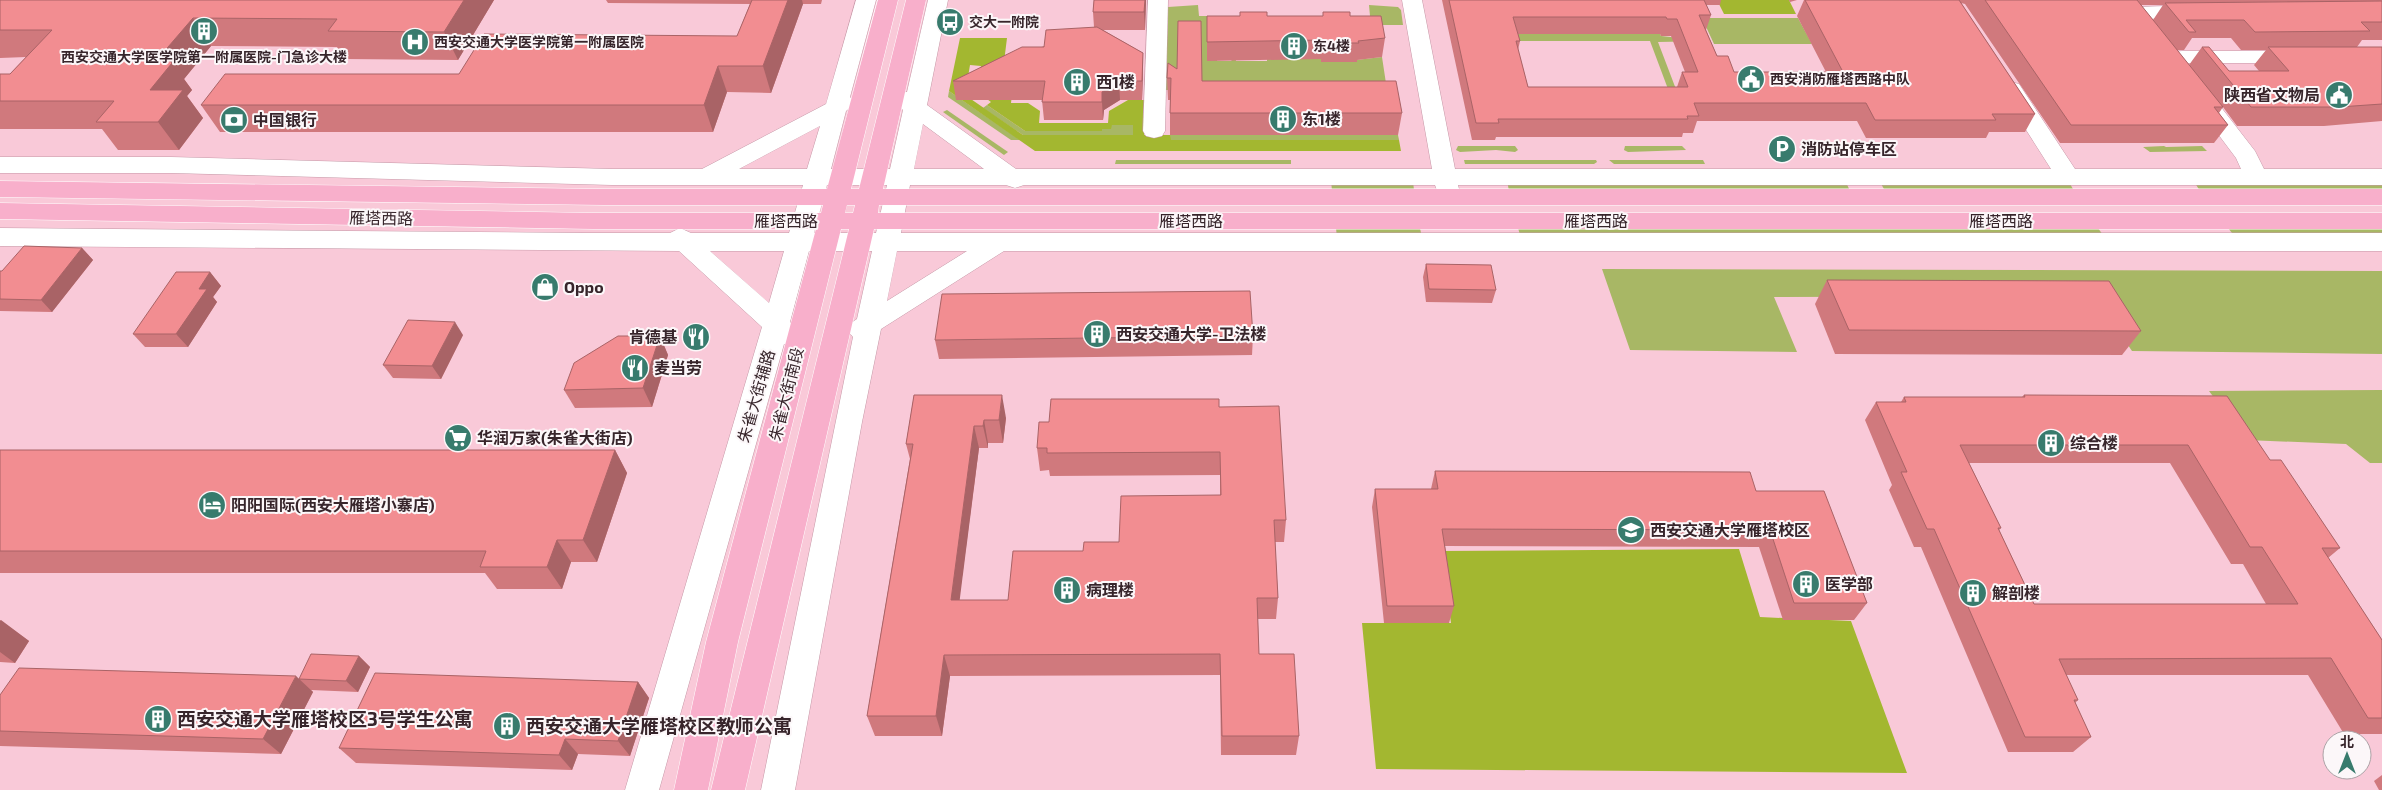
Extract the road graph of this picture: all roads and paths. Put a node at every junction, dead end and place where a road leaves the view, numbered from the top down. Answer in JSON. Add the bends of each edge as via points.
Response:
{"nodes":[{"id":1,"x":866,"y":0,"type":"edge"},
{"id":2,"x":888,"y":0,"type":"edge"},
{"id":3,"x":916,"y":0,"type":"edge"},
{"id":4,"x":938,"y":0,"type":"edge"},
{"id":5,"x":1158,"y":0,"type":"edge"},
{"id":6,"x":1412,"y":0,"type":"edge"},
{"id":7,"x":2218,"y":11,"type":"edge"},
{"id":8,"x":2315,"y":57,"type":"edge"},
{"id":9,"x":2185,"y":72,"type":"junction"},
{"id":10,"x":2002,"y":76,"type":"edge"},
{"id":11,"x":864,"y":93,"type":"junction"},
{"id":12,"x":905,"y":101,"type":"junction"},
{"id":13,"x":836,"y":108,"type":"junction"},
{"id":14,"x":1154,"y":131,"type":"dead end"},
{"id":15,"x":0,"y":165,"type":"edge"},
{"id":16,"x":706,"y":177,"type":"junction"},
{"id":17,"x":1011,"y":177,"type":"junction"},
{"id":18,"x":2068,"y":177,"type":"junction"},
{"id":19,"x":2256,"y":177,"type":"junction"},
{"id":20,"x":2382,"y":177,"type":"edge"},
{"id":21,"x":1447,"y":187,"type":"junction"},
{"id":22,"x":0,"y":189,"type":"edge"},
{"id":23,"x":669,"y":197,"type":"junction"},
{"id":24,"x":2382,"y":197,"type":"edge"},
{"id":25,"x":821,"y":209,"type":"junction"},
{"id":26,"x":880,"y":209,"type":"junction"},
{"id":27,"x":1036,"y":209,"type":"junction"},
{"id":28,"x":0,"y":211,"type":"edge"},
{"id":29,"x":662,"y":221,"type":"junction"},
{"id":30,"x":2382,"y":221,"type":"edge"},
{"id":31,"x":0,"y":238,"type":"edge"},
{"id":32,"x":685,"y":242,"type":"junction"},
{"id":33,"x":1000,"y":242,"type":"junction"},
{"id":34,"x":2382,"y":242,"type":"edge"},
{"id":35,"x":776,"y":325,"type":"junction"},
{"id":36,"x":869,"y":325,"type":"junction"},
{"id":37,"x":799,"y":346,"type":"junction"},
{"id":38,"x":835,"y":346,"type":"junction"},
{"id":39,"x":642,"y":790,"type":"edge"},
{"id":40,"x":690,"y":790,"type":"edge"},
{"id":41,"x":728,"y":790,"type":"edge"},
{"id":42,"x":778,"y":790,"type":"edge"}],
"edges":[{"from":1,"to":13,"type":"street","name":"朱雀大街辅路"},
{"from":2,"to":11,"type":"main road","name":"朱雀大街南段"},
{"from":3,"to":12,"type":"main road"},
{"from":4,"to":12,"type":"street"},
{"from":5,"to":14,"type":"street"},
{"from":6,"to":21,"type":"street"},
{"from":7,"to":9,"type":"street","via":[[2136,12],[2136,16]]},
{"from":8,"to":9,"type":"street"},
{"from":9,"to":19,"type":"street","via":[[2247,156]]},
{"from":10,"to":18,"type":"street"},
{"from":11,"to":13,"type":"street"},
{"from":11,"to":25,"type":"main road","name":"朱雀大街南段"},
{"from":12,"to":17,"type":"street"},
{"from":12,"to":26,"type":"main road"},
{"from":13,"to":16,"type":"street"},
{"from":13,"to":25,"type":"street","name":"朱雀大街辅路"},
{"from":15,"to":16,"type":"street","via":[[171,165]]},
{"from":16,"to":23,"type":"street"},
{"from":16,"to":25,"type":"street"},
{"from":17,"to":21,"type":"street"},
{"from":17,"to":26,"type":"street"},
{"from":17,"to":27,"type":"street"},
{"from":18,"to":19,"type":"street"},
{"from":18,"to":21,"type":"street"},
{"from":19,"to":20,"type":"street"},
{"from":21,"to":24,"type":"main road","name":"雁塔西路"},
{"from":21,"to":27,"type":"main road","name":"雁塔西路"},
{"from":22,"to":23,"type":"main road","name":"雁塔西路"},
{"from":23,"to":25,"type":"main road","name":"雁塔西路"},
{"from":25,"to":26,"type":"street"},
{"from":25,"to":26,"type":"main road","name":"雁塔西路"},
{"from":25,"to":29,"type":"main road","name":"雁塔西路"},
{"from":25,"to":32,"type":"street"},
{"from":25,"to":35,"type":"street","name":"朱雀大街辅路"},
{"from":25,"to":37,"type":"main road","name":"朱雀大街南段"},
{"from":26,"to":27,"type":"main road","name":"雁塔西路"},
{"from":26,"to":33,"type":"street"},
{"from":26,"to":36,"type":"street"},
{"from":26,"to":38,"type":"main road"},
{"from":27,"to":30,"type":"main road","name":"雁塔西路"},
{"from":27,"to":33,"type":"street"},
{"from":28,"to":29,"type":"main road","name":"雁塔西路"},
{"from":29,"to":32,"type":"street"},
{"from":31,"to":32,"type":"street"},
{"from":32,"to":35,"type":"street"},
{"from":33,"to":34,"type":"street"},
{"from":33,"to":36,"type":"street"},
{"from":35,"to":37,"type":"street"},
{"from":35,"to":39,"type":"street","name":"朱雀大街辅路"},
{"from":36,"to":38,"type":"street"},
{"from":36,"to":42,"type":"street"},
{"from":37,"to":40,"type":"main road","name":"朱雀大街南段","via":[[722,642]]},
{"from":38,"to":41,"type":"main road"}]}
